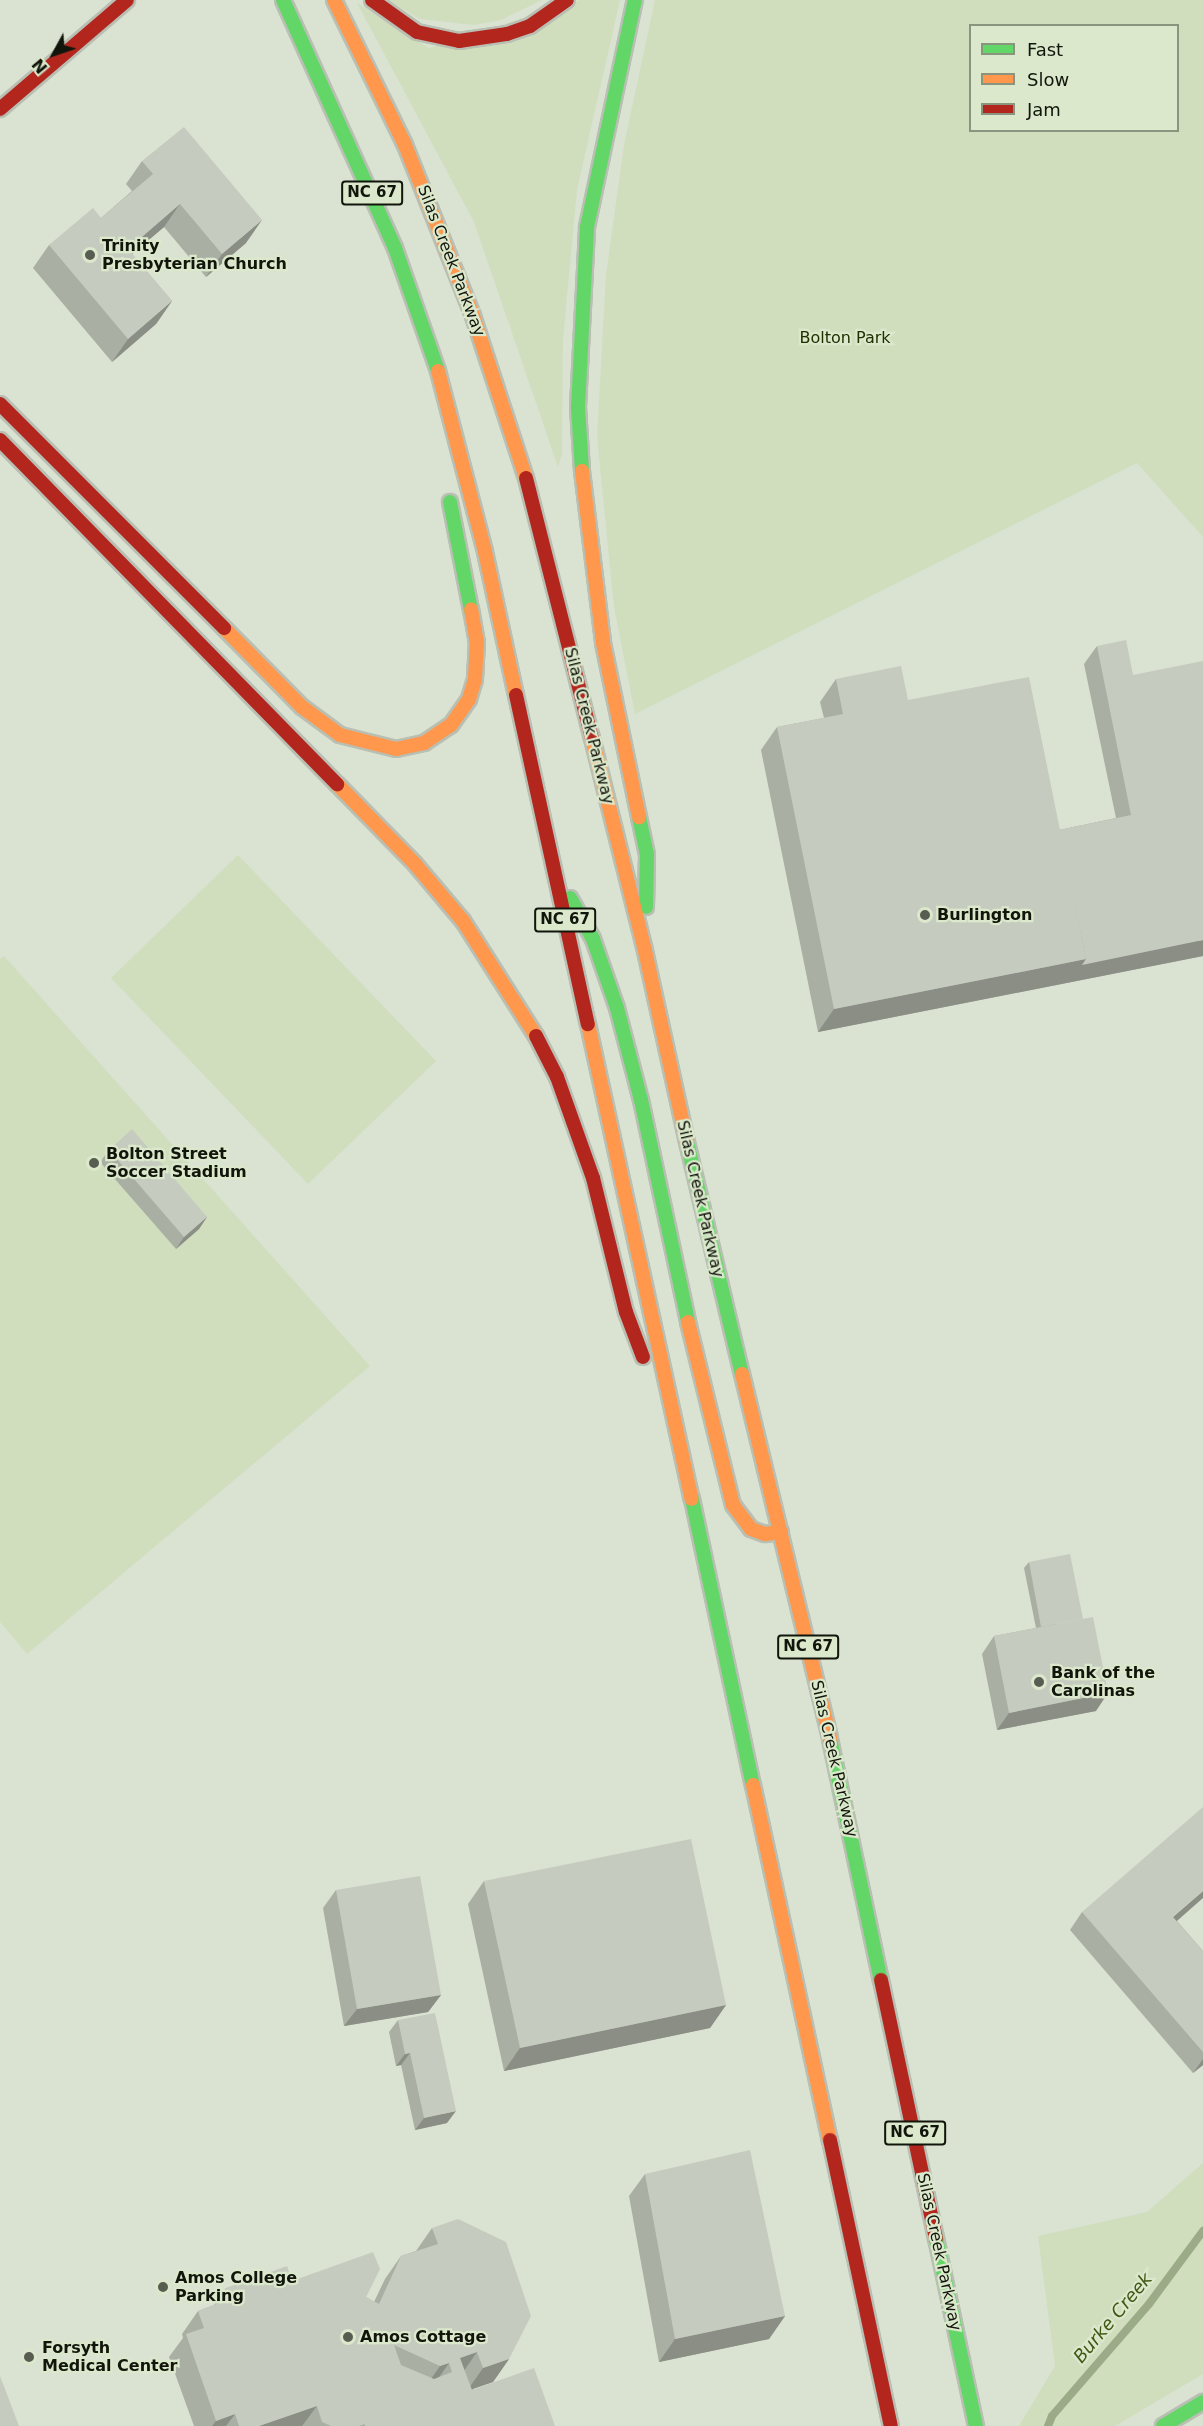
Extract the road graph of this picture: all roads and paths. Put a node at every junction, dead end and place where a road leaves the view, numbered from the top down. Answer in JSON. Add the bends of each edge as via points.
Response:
{"nodes":[{"id":1,"x":128,"y":0,"type":"edge"},
{"id":2,"x":283,"y":0,"type":"edge"},
{"id":3,"x":334,"y":0,"type":"edge"},
{"id":4,"x":372,"y":0,"type":"edge"},
{"id":5,"x":567,"y":0,"type":"edge"},
{"id":6,"x":635,"y":0,"type":"edge"},
{"id":7,"x":0,"y":108,"type":"edge"},
{"id":8,"x":446,"y":393,"type":"junction"},
{"id":9,"x":0,"y":404,"type":"edge"},
{"id":10,"x":0,"y":440,"type":"edge"},
{"id":11,"x":442,"y":450,"type":"dead end"},
{"id":12,"x":446,"y":483,"type":"dead end"},
{"id":13,"x":553,"y":868,"type":"junction"},
{"id":14,"x":645,"y":951,"type":"junction"},
{"id":15,"x":679,"y":1448,"type":"junction"},
{"id":16,"x":781,"y":1532,"type":"junction"},
{"id":17,"x":1203,"y":2402,"type":"edge"},
{"id":18,"x":891,"y":2426,"type":"edge"},
{"id":19,"x":976,"y":2426,"type":"edge"},
{"id":20,"x":1163,"y":2426,"type":"edge"}],
"edges":[{"from":1,"to":7,"type":"main road"},
{"from":2,"to":8,"type":"main road","number":"NC 67","via":[[391,238]]},
{"from":3,"to":14,"type":"main road","name":"Silas Creek Parkway","number":"NC 67","via":[[405,145],[473,316],[520,453]]},
{"from":4,"to":5,"type":"main road","via":[[417,32],[459,41],[499,36],[530,26]]},
{"from":6,"to":14,"type":"main road","via":[[587,227],[578,407],[584,499],[603,644],[647,855]]},
{"from":8,"to":11,"type":"main road"},
{"from":8,"to":13,"type":"main road","number":"NC 67"},
{"from":9,"to":12,"type":"main road","via":[[302,707],[340,735],[381,748],[411,747],[438,735],[460,714],[475,679],[477,643],[472,604]]},
{"from":10,"to":15,"type":"main road","via":[[415,864],[503,979],[532,1028],[573,1118],[594,1178],[626,1312]]},
{"from":13,"to":15,"type":"main road","number":"NC 67"},
{"from":13,"to":16,"type":"main road","via":[[593,939],[617,1008],[644,1112],[701,1385],[733,1505],[751,1529],[765,1534]]},
{"from":14,"to":16,"type":"main road","name":"Silas Creek Parkway","number":"NC 67","via":[[695,1180]]},
{"from":15,"to":18,"type":"main road","number":"NC 67"},
{"from":16,"to":19,"type":"main road","name":"Silas Creek Parkway","number":"NC 67","via":[[835,1761]]},
{"from":17,"to":20,"type":"main road"}]}
